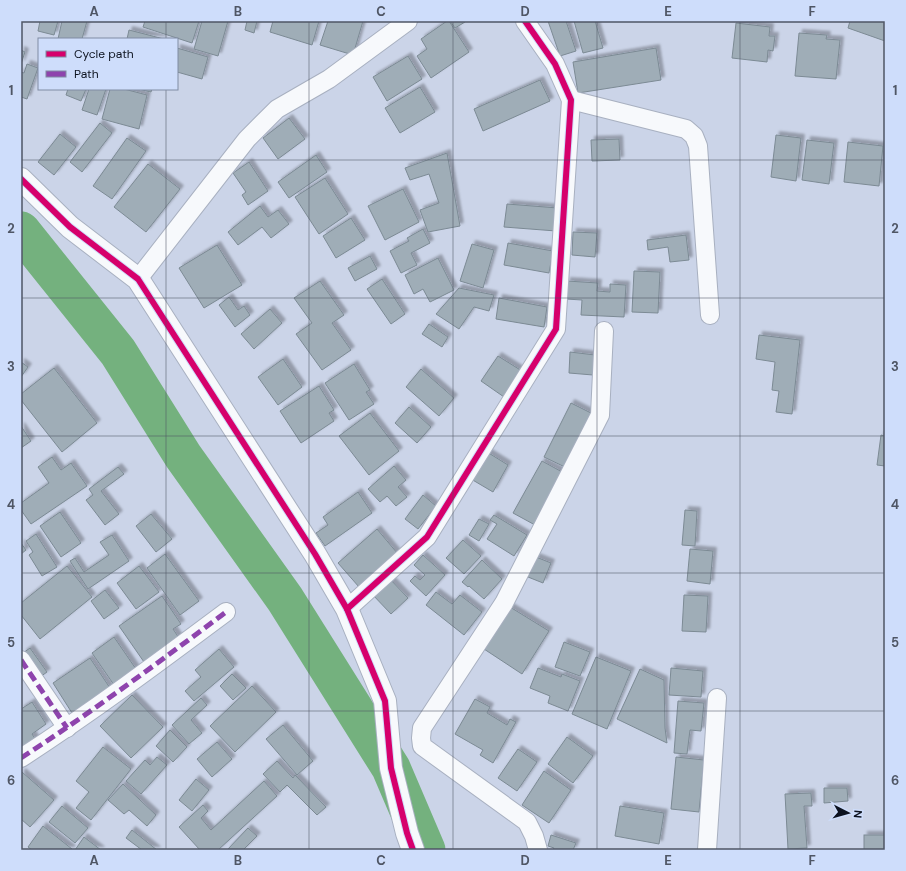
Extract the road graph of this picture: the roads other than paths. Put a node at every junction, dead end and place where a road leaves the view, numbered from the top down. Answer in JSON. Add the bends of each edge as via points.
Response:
{"nodes":[{"id":1,"x":408,"y":21,"type":"edge"},
{"id":2,"x":525,"y":21,"type":"edge"},
{"id":3,"x":571,"y":100,"type":"junction"},
{"id":4,"x":21,"y":179,"type":"edge"},
{"id":5,"x":138,"y":279,"type":"junction"},
{"id":6,"x":710,"y":315,"type":"dead end"},
{"id":7,"x":604,"y":331,"type":"dead end"},
{"id":8,"x":348,"y":609,"type":"junction"},
{"id":9,"x":226,"y":612,"type":"dead end"},
{"id":10,"x":21,"y":660,"type":"edge"},
{"id":11,"x":717,"y":698,"type":"dead end"},
{"id":12,"x":67,"y":728,"type":"junction"},
{"id":13,"x":21,"y":758,"type":"edge"},
{"id":14,"x":413,"y":850,"type":"edge"},
{"id":15,"x":538,"y":850,"type":"edge"},
{"id":16,"x":707,"y":850,"type":"edge"}],
"edges":[{"from":1,"to":5,"type":"street","via":[[329,79],[277,109],[247,139]]},
{"from":2,"to":3,"type":"street","via":[[555,64]]},
{"from":3,"to":6,"type":"street","via":[[686,129],[694,136],[698,146]]},
{"from":3,"to":8,"type":"street","via":[[556,329],[427,536]]},
{"from":4,"to":5,"type":"street","via":[[70,227]]},
{"from":5,"to":8,"type":"street"},
{"from":7,"to":15,"type":"street","via":[[600,415],[504,603],[422,728],[422,746],[527,822]]},
{"from":8,"to":14,"type":"street","via":[[386,701],[391,768]]},
{"from":9,"to":12,"type":"street"},
{"from":10,"to":12,"type":"street"},
{"from":11,"to":16,"type":"street"},
{"from":12,"to":13,"type":"street"}]}
